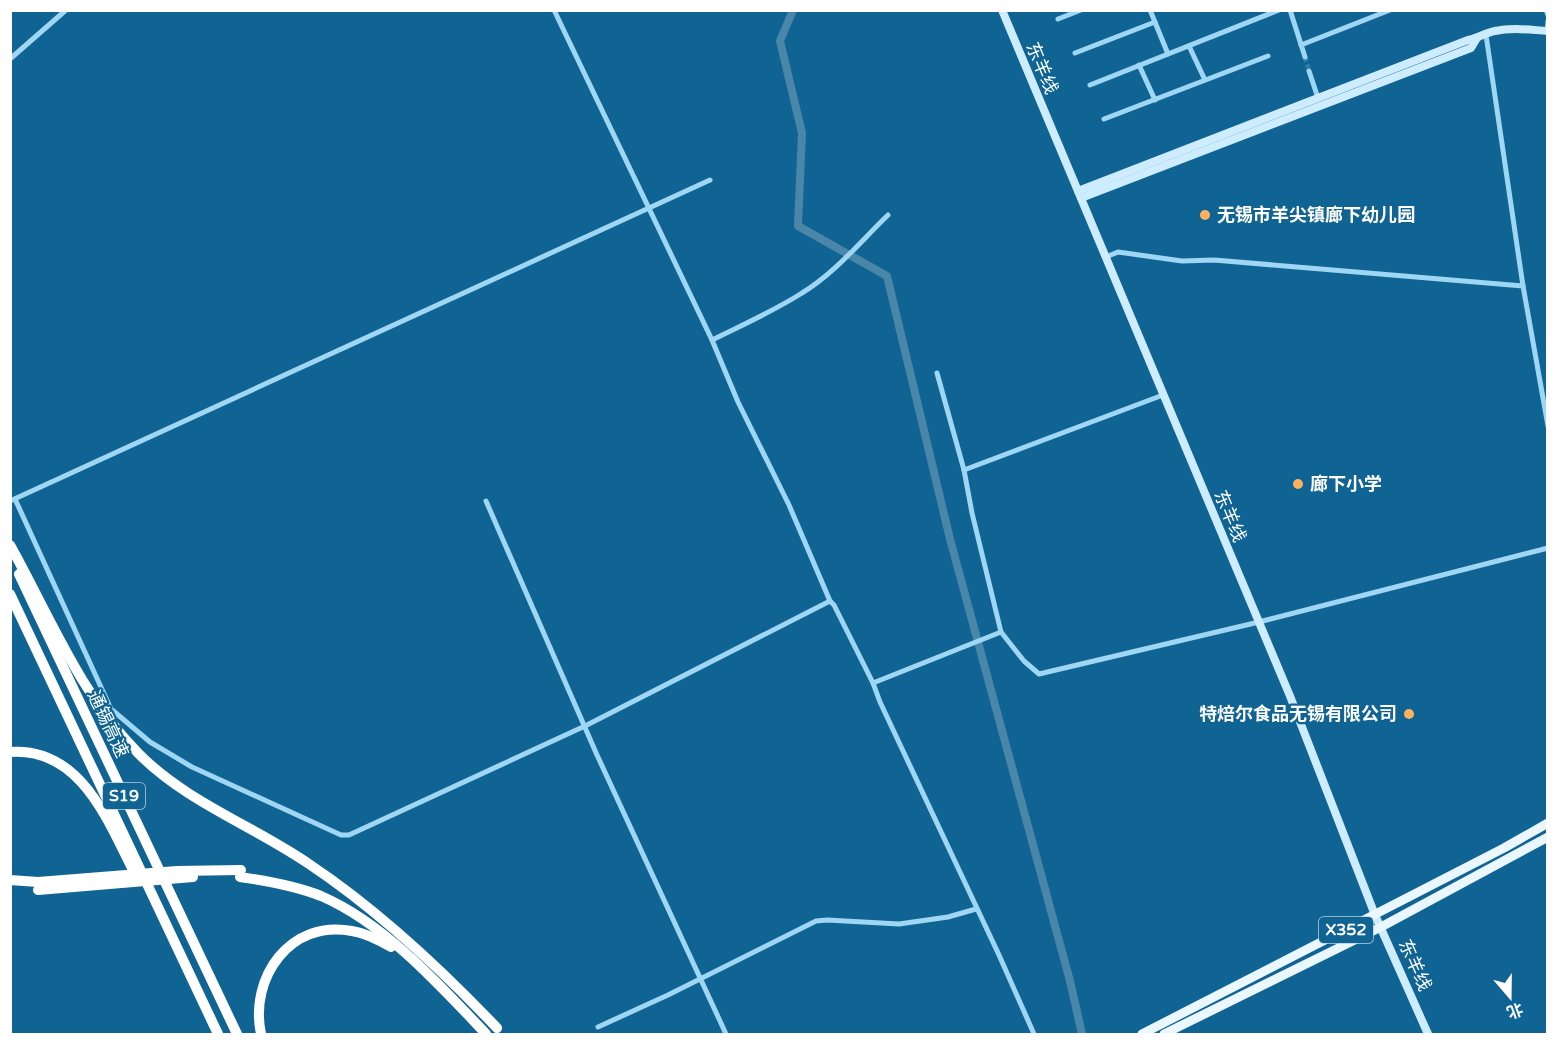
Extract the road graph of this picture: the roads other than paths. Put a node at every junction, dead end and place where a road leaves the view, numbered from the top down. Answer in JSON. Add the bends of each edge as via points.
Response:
{"nodes":[{"id":1,"x":66,"y":10,"type":"edge"},
{"id":2,"x":554,"y":10,"type":"edge"},
{"id":3,"x":1002,"y":10,"type":"edge"},
{"id":4,"x":1081,"y":10,"type":"edge"},
{"id":5,"x":1150,"y":10,"type":"edge"},
{"id":6,"x":1279,"y":10,"type":"edge"},
{"id":7,"x":1290,"y":10,"type":"edge"},
{"id":8,"x":1390,"y":10,"type":"edge"},
{"id":9,"x":1058,"y":20,"type":"dead end"},
{"id":10,"x":1548,"y":21,"type":"edge"},
{"id":11,"x":1155,"y":22,"type":"junction"},
{"id":12,"x":1547,"y":31,"type":"edge"},
{"id":13,"x":1482,"y":37,"type":"junction"},
{"id":14,"x":1301,"y":45,"type":"junction"},
{"id":15,"x":1189,"y":46,"type":"junction"},
{"id":16,"x":1075,"y":53,"type":"dead end"},
{"id":17,"x":1168,"y":54,"type":"junction"},
{"id":18,"x":1268,"y":56,"type":"dead end"},
{"id":19,"x":1305,"y":57,"type":"tunnel mouth"},
{"id":20,"x":10,"y":59,"type":"edge"},
{"id":21,"x":1139,"y":65,"type":"junction"},
{"id":22,"x":1309,"y":71,"type":"tunnel mouth"},
{"id":23,"x":1205,"y":80,"type":"junction"},
{"id":24,"x":1090,"y":85,"type":"dead end"},
{"id":25,"x":1318,"y":98,"type":"junction"},
{"id":26,"x":1155,"y":99,"type":"junction"},
{"id":27,"x":1104,"y":119,"type":"dead end"},
{"id":28,"x":710,"y":180,"type":"dead end"},
{"id":29,"x":1079,"y":195,"type":"junction"},
{"id":30,"x":648,"y":208,"type":"junction"},
{"id":31,"x":888,"y":215,"type":"dead end"},
{"id":32,"x":1106,"y":257,"type":"junction"},
{"id":33,"x":1523,"y":286,"type":"junction"},
{"id":34,"x":712,"y":340,"type":"junction"},
{"id":35,"x":937,"y":372,"type":"dead end"},
{"id":36,"x":1163,"y":395,"type":"junction"},
{"id":37,"x":1548,"y":426,"type":"edge"},
{"id":38,"x":964,"y":470,"type":"junction"},
{"id":39,"x":13,"y":500,"type":"edge"},
{"id":40,"x":486,"y":501,"type":"dead end"},
{"id":41,"x":10,"y":545,"type":"edge"},
{"id":42,"x":1548,"y":548,"type":"edge"},
{"id":43,"x":10,"y":556,"type":"edge"},
{"id":44,"x":10,"y":594,"type":"edge"},
{"id":45,"x":830,"y":601,"type":"junction"},
{"id":46,"x":1259,"y":622,"type":"junction"},
{"id":47,"x":1001,"y":632,"type":"junction"},
{"id":48,"x":873,"y":682,"type":"junction"},
{"id":49,"x":585,"y":726,"type":"junction"},
{"id":50,"x":10,"y":752,"type":"edge"},
{"id":51,"x":1548,"y":823,"type":"edge"},
{"id":52,"x":1548,"y":837,"type":"edge"},
{"id":53,"x":241,"y":874,"type":"junction"},
{"id":54,"x":10,"y":880,"type":"edge"},
{"id":55,"x":38,"y":886,"type":"junction"},
{"id":56,"x":10,"y":887,"type":"edge"},
{"id":57,"x":976,"y":909,"type":"junction"},
{"id":58,"x":1375,"y":915,"type":"junction"},
{"id":59,"x":1382,"y":927,"type":"junction"},
{"id":60,"x":419,"y":952,"type":"junction"},
{"id":61,"x":417,"y":965,"type":"junction"},
{"id":62,"x":701,"y":979,"type":"junction"},
{"id":63,"x":212,"y":1021,"type":"junction"},
{"id":64,"x":598,"y":1027,"type":"dead end"},
{"id":65,"x":497,"y":1028,"type":"dead end"},
{"id":66,"x":218,"y":1035,"type":"edge"},
{"id":67,"x":237,"y":1035,"type":"edge"},
{"id":68,"x":261,"y":1035,"type":"edge"},
{"id":69,"x":486,"y":1035,"type":"edge"},
{"id":70,"x":726,"y":1035,"type":"edge"},
{"id":71,"x":1034,"y":1035,"type":"edge"},
{"id":72,"x":1142,"y":1035,"type":"edge"},
{"id":73,"x":1164,"y":1035,"type":"edge"},
{"id":74,"x":1428,"y":1035,"type":"edge"}],
"edges":[{"from":1,"to":20,"type":"street"},
{"from":2,"to":30,"type":"street"},
{"from":3,"to":29,"type":"main road","name":"东羊线"},
{"from":4,"to":9,"type":"street"},
{"from":5,"to":11,"type":"street"},
{"from":6,"to":15,"type":"street"},
{"from":7,"to":14,"type":"street"},
{"from":8,"to":14,"type":"street"},
{"from":10,"to":12,"type":"street"},
{"from":11,"to":16,"type":"street"},
{"from":11,"to":17,"type":"street"},
{"from":12,"to":13,"type":"main road","via":[[1517,28]]},
{"from":13,"to":25,"type":"main road"},
{"from":13,"to":29,"type":"main road","via":[[1471,48]]},
{"from":13,"to":33,"type":"street"},
{"from":14,"to":19,"type":"street"},
{"from":15,"to":17,"type":"street"},
{"from":15,"to":23,"type":"street"},
{"from":17,"to":21,"type":"street"},
{"from":18,"to":23,"type":"street"},
{"from":21,"to":24,"type":"street"},
{"from":21,"to":26,"type":"street"},
{"from":22,"to":25,"type":"street"},
{"from":23,"to":26,"type":"street"},
{"from":25,"to":29,"type":"main road"},
{"from":26,"to":27,"type":"street"},
{"from":28,"to":30,"type":"street"},
{"from":29,"to":32,"type":"main road","name":"东羊线"},
{"from":30,"to":34,"type":"street"},
{"from":30,"to":39,"type":"street"},
{"from":31,"to":34,"type":"street","via":[[846,258],[803,293]]},
{"from":32,"to":33,"type":"street","via":[[1118,252],[1182,261],[1214,260]]},
{"from":32,"to":36,"type":"main road","name":"东羊线"},
{"from":33,"to":37,"type":"street"},
{"from":34,"to":45,"type":"street"},
{"from":35,"to":38,"type":"street"},
{"from":36,"to":38,"type":"street"},
{"from":36,"to":46,"type":"main road","name":"东羊线"},
{"from":38,"to":47,"type":"street"},
{"from":39,"to":49,"type":"street","via":[[111,709],[150,742],[192,767],[321,828],[349,836]]},
{"from":40,"to":49,"type":"street"},
{"from":41,"to":60,"type":"highway","via":[[89,691],[108,720],[140,755],[197,798],[309,863]]},
{"from":42,"to":46,"type":"street"},
{"from":43,"to":67,"type":"highway","name":"通锡高速","number":"S19"},
{"from":44,"to":63,"type":"highway","name":"通锡高速","number":"S19"},
{"from":45,"to":48,"type":"street"},
{"from":45,"to":49,"type":"street"},
{"from":46,"to":47,"type":"street","via":[[1039,674]]},
{"from":46,"to":58,"type":"main road","name":"东羊线"},
{"from":47,"to":48,"type":"street"},
{"from":48,"to":57,"type":"street"},
{"from":49,"to":62,"type":"street"},
{"from":50,"to":63,"type":"highway","via":[[29,752],[59,763],[88,790]]},
{"from":51,"to":58,"type":"main road","number":"X352"},
{"from":52,"to":59,"type":"main road","number":"X352"},
{"from":53,"to":55,"type":"highway","bridge":true},
{"from":53,"to":60,"type":"highway","via":[[276,877],[318,888],[360,911]]},
{"from":53,"to":61,"type":"highway","via":[[321,896],[379,930]]},
{"from":54,"to":55,"type":"highway"},
{"from":55,"to":56,"type":"highway"},
{"from":57,"to":62,"type":"street","via":[[898,924],[816,921]]},
{"from":57,"to":71,"type":"street"},
{"from":58,"to":59,"type":"main road","name":"东羊线"},
{"from":58,"to":72,"type":"main road","number":"X352"},
{"from":59,"to":73,"type":"main road","number":"X352"},
{"from":59,"to":74,"type":"main road","name":"东羊线"},
{"from":60,"to":65,"type":"highway"},
{"from":61,"to":68,"type":"highway","via":[[382,942],[352,931],[324,931],[308,936],[284,951],[267,972],[259,998]]},
{"from":61,"to":69,"type":"highway"},
{"from":62,"to":64,"type":"street"},
{"from":62,"to":70,"type":"street"},
{"from":63,"to":66,"type":"highway","name":"通锡高速","number":"S19"}]}
